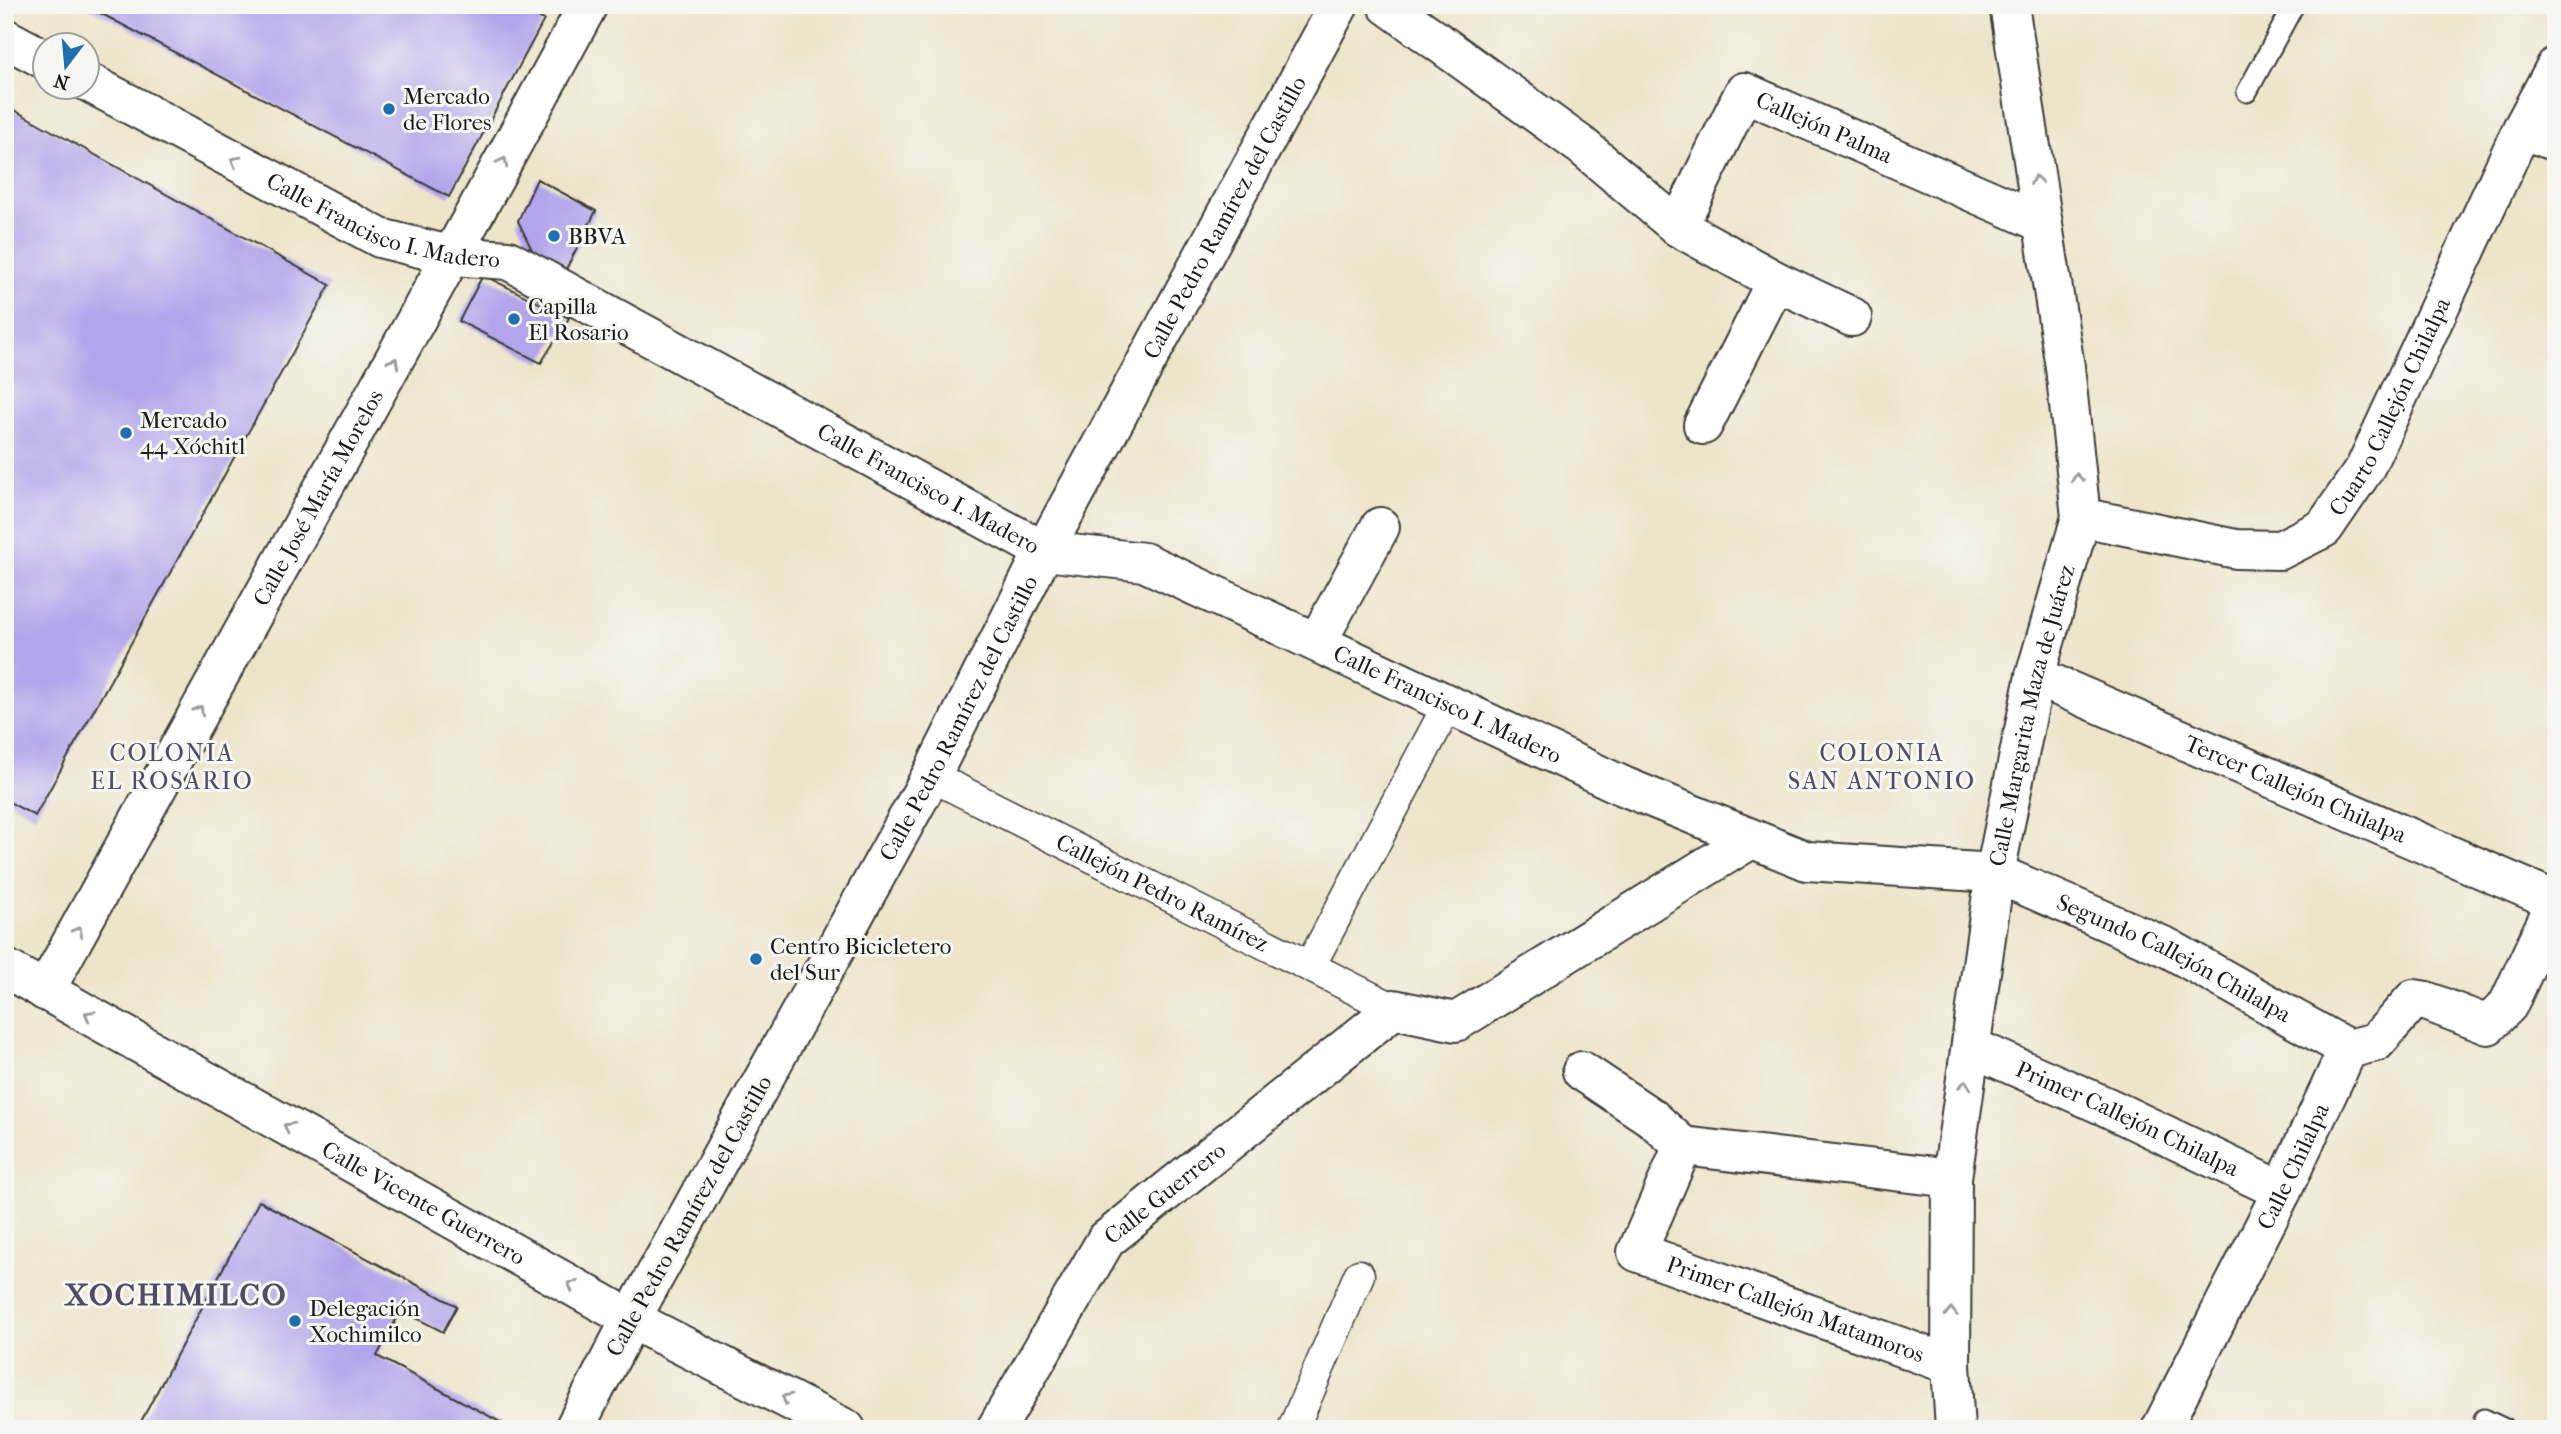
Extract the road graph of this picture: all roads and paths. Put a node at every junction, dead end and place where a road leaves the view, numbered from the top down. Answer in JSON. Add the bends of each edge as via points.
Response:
{"nodes":[{"id":1,"x":587,"y":5,"type":"edge"},
{"id":2,"x":1339,"y":5,"type":"edge"},
{"id":3,"x":1387,"y":5,"type":"edge"},
{"id":4,"x":2294,"y":5,"type":"edge"},
{"id":5,"x":2012,"y":7,"type":"edge"},
{"id":6,"x":5,"y":38,"type":"edge"},
{"id":7,"x":32,"y":52,"type":"edge"},
{"id":8,"x":2556,"y":66,"type":"edge"},
{"id":9,"x":102,"y":89,"type":"edge"},
{"id":10,"x":2246,"y":92,"type":"dead end"},
{"id":11,"x":2539,"y":136,"type":"edge"},
{"id":12,"x":2043,"y":223,"type":"junction"},
{"id":13,"x":1678,"y":227,"type":"junction"},
{"id":14,"x":453,"y":256,"type":"junction"},
{"id":15,"x":1776,"y":281,"type":"junction"},
{"id":16,"x":1852,"y":317,"type":"dead end"},
{"id":17,"x":1703,"y":425,"type":"dead end"},
{"id":18,"x":2081,"y":517,"type":"junction"},
{"id":19,"x":1380,"y":527,"type":"dead end"},
{"id":20,"x":1044,"y":551,"type":"junction"},
{"id":21,"x":1317,"y":642,"type":"junction"},
{"id":22,"x":2035,"y":676,"type":"junction"},
{"id":23,"x":1448,"y":705,"type":"junction"},
{"id":24,"x":931,"y":776,"type":"junction"},
{"id":25,"x":1751,"y":839,"type":"junction"},
{"id":26,"x":1995,"y":873,"type":"junction"},
{"id":27,"x":2556,"y":901,"type":"edge"},
{"id":28,"x":1310,"y":967,"type":"junction"},
{"id":29,"x":5,"y":968,"type":"edge"},
{"id":30,"x":46,"y":991,"type":"junction"},
{"id":31,"x":1394,"y":1009,"type":"junction"},
{"id":32,"x":1971,"y":1047,"type":"junction"},
{"id":33,"x":2348,"y":1049,"type":"junction"},
{"id":34,"x":1583,"y":1071,"type":"dead end"},
{"id":35,"x":1683,"y":1146,"type":"junction"},
{"id":36,"x":1952,"y":1178,"type":"junction"},
{"id":37,"x":2282,"y":1191,"type":"junction"},
{"id":38,"x":1359,"y":1275,"type":"dead end"},
{"id":39,"x":631,"y":1319,"type":"junction"},
{"id":40,"x":1951,"y":1365,"type":"junction"},
{"id":41,"x":2484,"y":1419,"type":"dead end"},
{"id":42,"x":575,"y":1429,"type":"edge"},
{"id":43,"x":846,"y":1429,"type":"edge"},
{"id":44,"x":996,"y":1429,"type":"edge"},
{"id":45,"x":1293,"y":1429,"type":"edge"},
{"id":46,"x":1955,"y":1429,"type":"edge"},
{"id":47,"x":2161,"y":1429,"type":"edge"},
{"id":48,"x":2505,"y":1429,"type":"edge"}],
"edges":[{"from":14,"to":1,"type":"street","name":"Calle José María Morelos","one_way":true},
{"from":2,"to":20,"type":"street","name":"Calle Pedro Ramírez del Castillo"},
{"from":3,"to":13,"type":"street","via":[[1582,146]]},
{"from":4,"to":10,"type":"lane"},
{"from":12,"to":5,"type":"street","name":"Calle Margarita Maza de Juárez","one_way":true},
{"from":6,"to":7,"type":"street"},
{"from":8,"to":11,"type":"street","name":"Cuarto Callejón Chilalpa"},
{"from":14,"to":9,"type":"street","name":"Calle Francisco I. Madero","one_way":true,"via":[[380,238]]},
{"from":11,"to":18,"type":"street","name":"Cuarto Callejón Chilalpa","via":[[2365,468],[2324,528],[2280,550],[2236,549]]},
{"from":12,"to":13,"type":"street","name":"Callejón Palma","via":[[1744,92]]},
{"from":18,"to":12,"type":"street","name":"Calle Margarita Maza de Juárez","one_way":true},
{"from":13,"to":15,"type":"street"},
{"from":14,"to":20,"type":"street","name":"Calle Francisco I. Madero","via":[[509,260]]},
{"from":30,"to":14,"type":"street","name":"Calle José María Morelos","one_way":true},
{"from":15,"to":16,"type":"street"},
{"from":15,"to":17,"type":"street"},
{"from":18,"to":22,"type":"street","name":"Calle Margarita Maza de Juárez"},
{"from":19,"to":21,"type":"street"},
{"from":20,"to":21,"type":"street","name":"Calle Francisco I. Madero","via":[[1144,562]]},
{"from":20,"to":24,"type":"street","name":"Calle Pedro Ramírez del Castillo"},
{"from":21,"to":23,"type":"street","name":"Calle Francisco I. Madero"},
{"from":22,"to":26,"type":"street","name":"Calle Margarita Maza de Juárez"},
{"from":22,"to":27,"type":"street","name":"Tercer Callejón Chilalpa"},
{"from":23,"to":25,"type":"street","name":"Calle Francisco I. Madero","via":[[1622,786]]},
{"from":23,"to":28,"type":"street"},
{"from":24,"to":28,"type":"street","name":"Callejón Pedro Ramírez"},
{"from":24,"to":39,"type":"street","name":"Calle Pedro Ramírez del Castillo"},
{"from":25,"to":26,"type":"street","name":"Calle Francisco I. Madero","via":[[1807,861]]},
{"from":25,"to":31,"type":"street","via":[[1456,1022]]},
{"from":26,"to":32,"type":"street","name":"Calle Margarita Maza de Juárez"},
{"from":26,"to":33,"type":"street","name":"Segundo Callejón Chilalpa","via":[[2168,948]]},
{"from":27,"to":33,"type":"street","via":[[2508,1005],[2487,1025],[2413,999],[2376,1042]]},
{"from":28,"to":31,"type":"street","name":"Callejón Pedro Ramírez"},
{"from":29,"to":30,"type":"street","name":"Calle Vicente Guerrero"},
{"from":39,"to":30,"type":"street","name":"Calle Vicente Guerrero","one_way":true},
{"from":31,"to":44,"type":"street","name":"Calle Guerrero","via":[[1106,1240]]},
{"from":36,"to":32,"type":"street","name":"Calle Margarita Maza de Juárez","one_way":true},
{"from":32,"to":37,"type":"street","name":"Primer Callejón Chilalpa"},
{"from":33,"to":37,"type":"street","name":"Calle Chilalpa"},
{"from":34,"to":35,"type":"street","via":[[1652,1118]]},
{"from":35,"to":36,"type":"street"},
{"from":35,"to":40,"type":"street","name":"Primer Callejón Matamoros","via":[[1637,1252]]},
{"from":40,"to":36,"type":"street","name":"Calle Margarita Maza de Juárez","one_way":true},
{"from":37,"to":47,"type":"street","name":"Calle Chilalpa"},
{"from":38,"to":45,"type":"street"},
{"from":39,"to":42,"type":"street","name":"Calle Pedro Ramírez del Castillo"},
{"from":43,"to":39,"type":"street","name":"Calle Vicente Guerrero","one_way":true},
{"from":40,"to":46,"type":"street","name":"Calle Margarita Maza de Juárez"},
{"from":41,"to":48,"type":"lane"}]}
